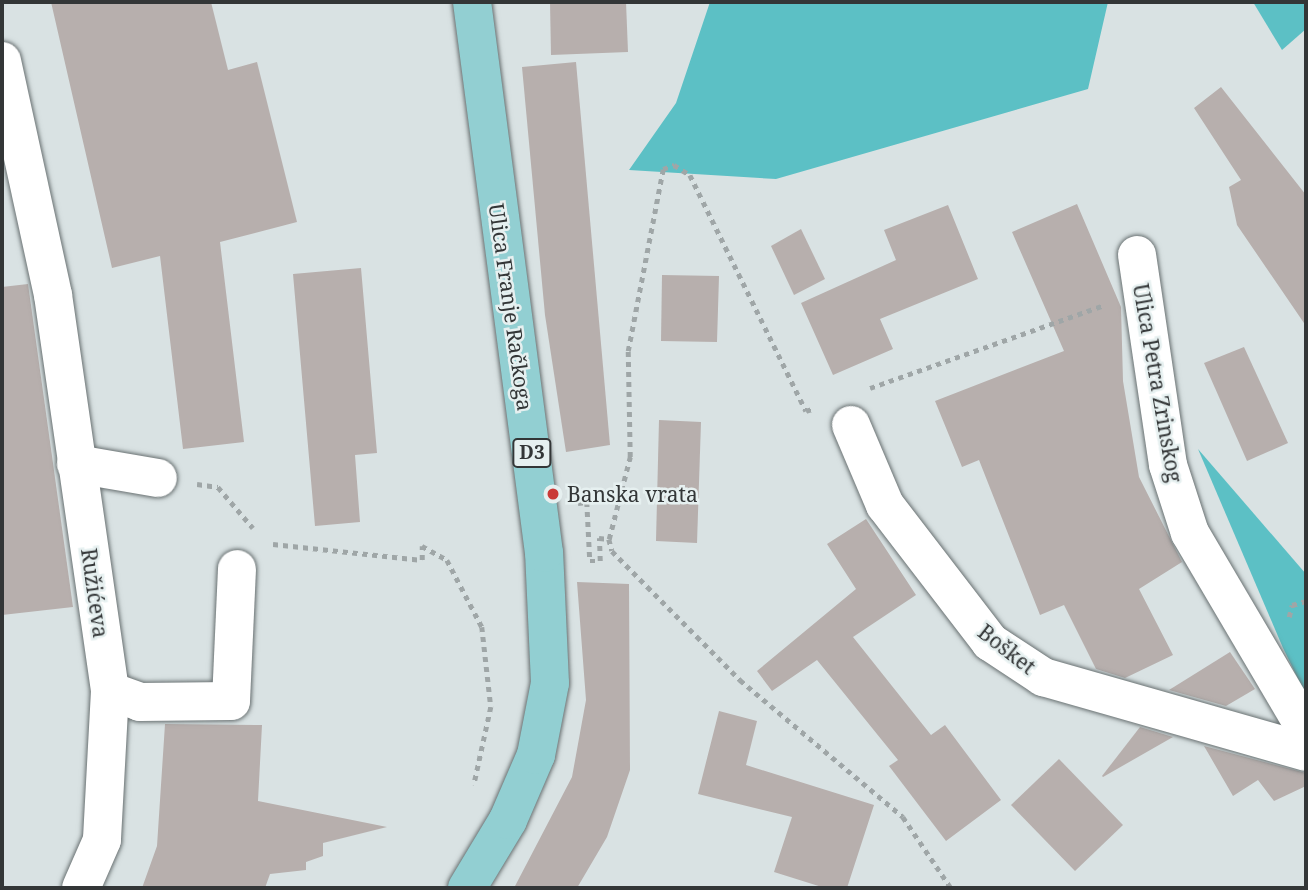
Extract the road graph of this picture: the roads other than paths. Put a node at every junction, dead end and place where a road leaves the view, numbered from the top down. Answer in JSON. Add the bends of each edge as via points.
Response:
{"nodes":[{"id":1,"x":472,"y":2,"type":"edge"},
{"id":2,"x":2,"y":61,"type":"edge"},
{"id":3,"x":16,"y":193,"type":"edge"},
{"id":4,"x":1140,"y":273,"type":"road end"},
{"id":5,"x":844,"y":408,"type":"road end"},
{"id":6,"x":76,"y":464,"type":"junction"},
{"id":7,"x":158,"y":478,"type":"road end"},
{"id":8,"x":237,"y":569,"type":"dead end"},
{"id":9,"x":110,"y":691,"type":"junction"},
{"id":10,"x":1306,"y":730,"type":"edge"},
{"id":11,"x":1306,"y":751,"type":"edge"},
{"id":12,"x":81,"y":888,"type":"edge"},
{"id":13,"x":467,"y":888,"type":"edge"}],
"edges":[{"from":1,"to":13,"type":"main road","name":"Ulica Franje Račkoga","number":"D3","via":[[544,553],[550,683],[536,755],[508,820]]},
{"from":2,"to":3,"type":"street","name":"Ružićeva"},
{"from":3,"to":6,"type":"street","name":"Ružićeva","via":[[53,295]]},
{"from":4,"to":10,"type":"street","name":"Ulica Petra Zrinskog","via":[[1168,465],[1190,533]]},
{"from":5,"to":11,"type":"street","name":"Bošket","via":[[885,505],[990,642],[1043,677]]},
{"from":6,"to":7,"type":"street"},
{"from":6,"to":9,"type":"street","name":"Ružićeva"},
{"from":8,"to":9,"type":"street","via":[[231,701],[140,702]]},
{"from":9,"to":12,"type":"street","name":"Ružićeva","via":[[103,840]]}]}
